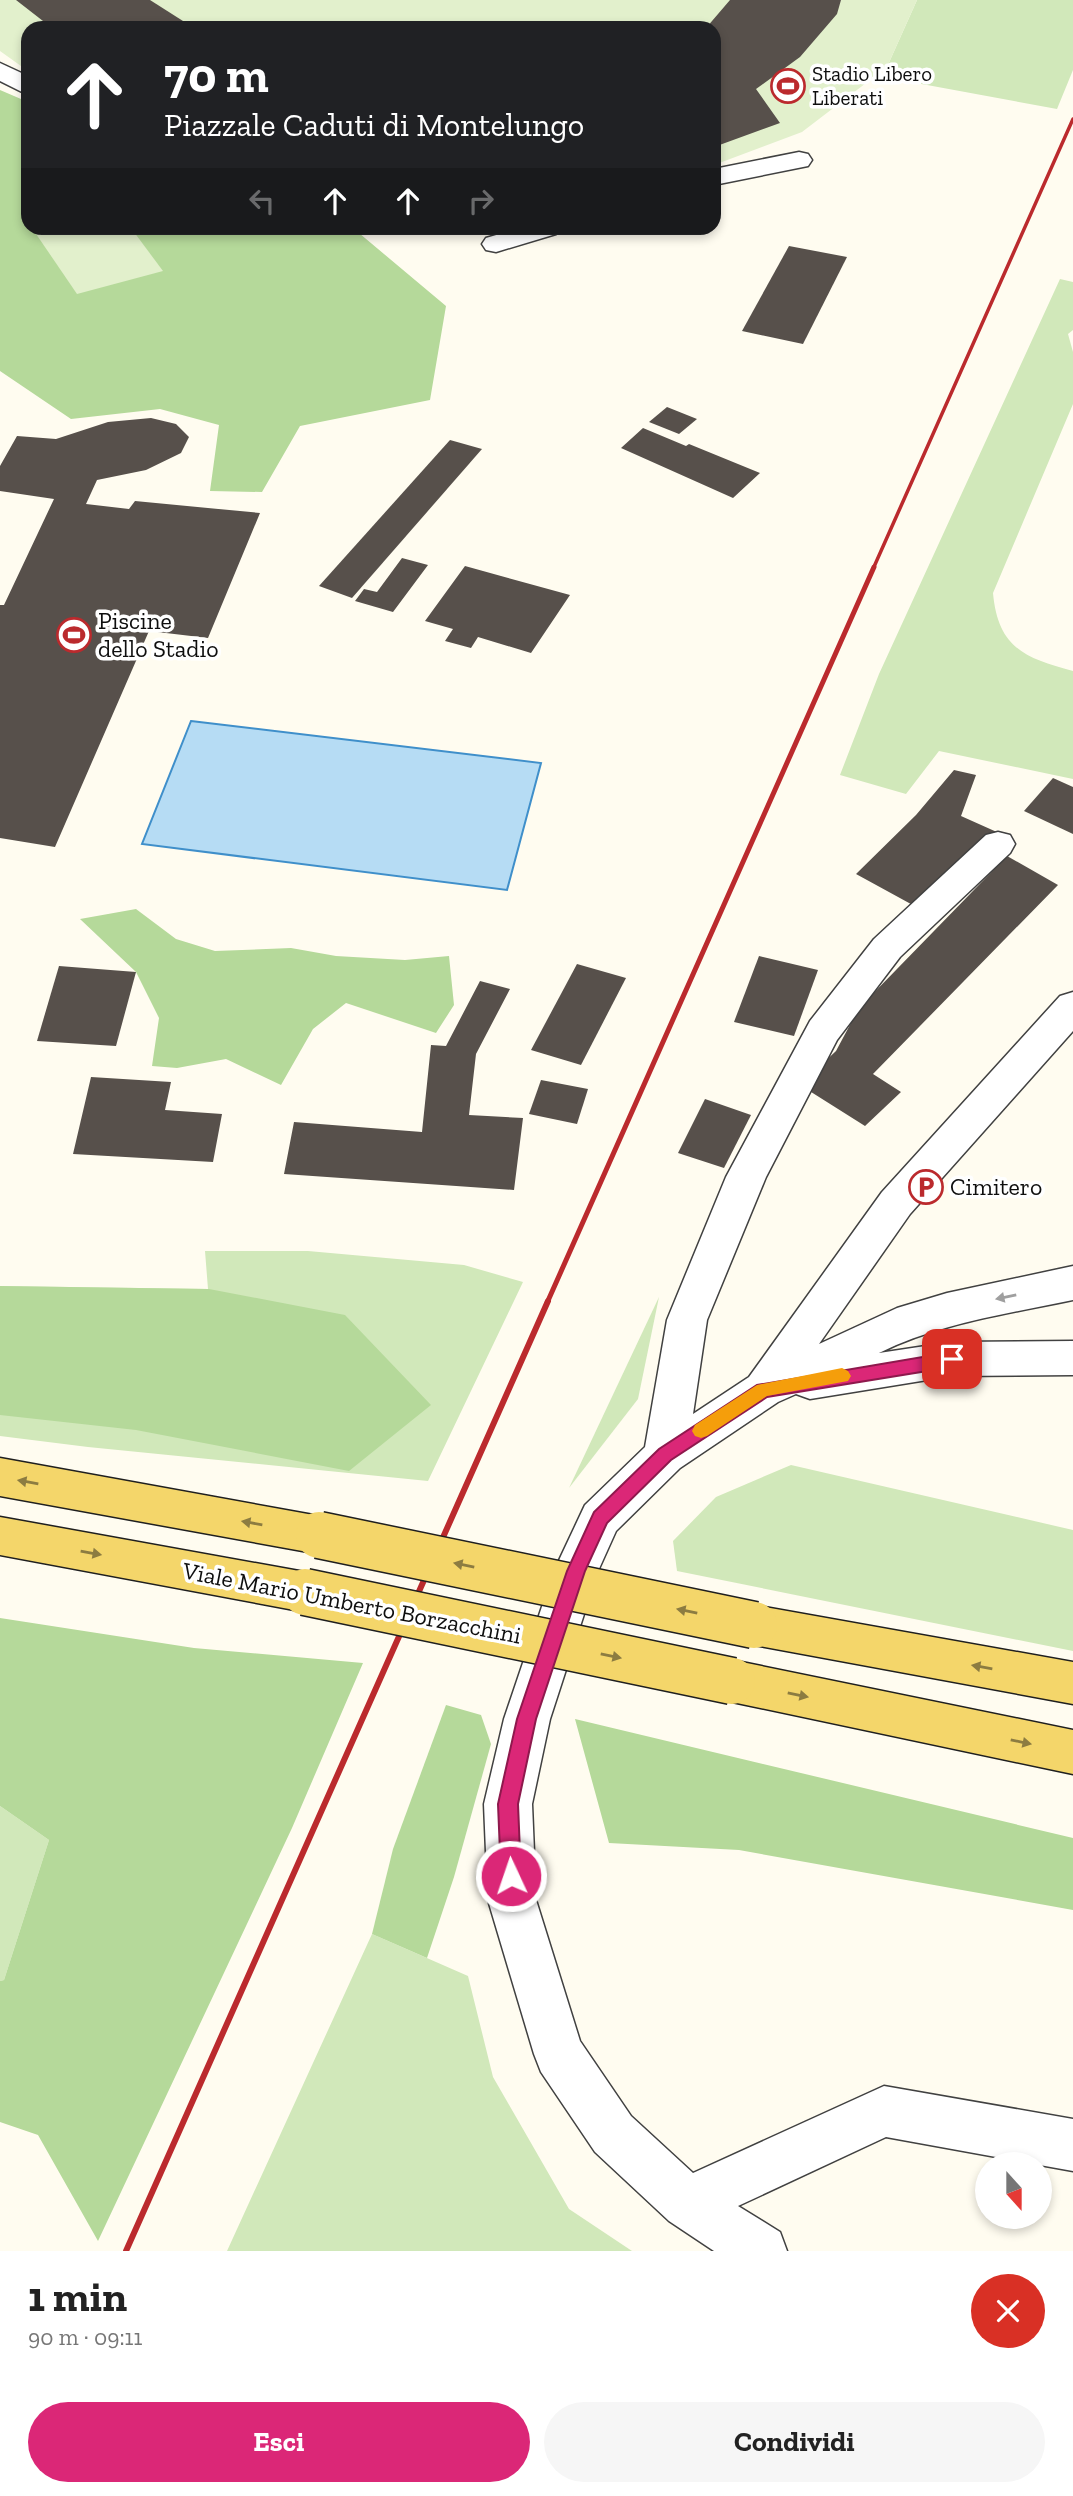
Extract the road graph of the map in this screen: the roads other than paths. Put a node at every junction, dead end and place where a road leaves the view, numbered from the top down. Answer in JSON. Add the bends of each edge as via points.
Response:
{"nodes":[{"id":1,"x":0,"y":71,"type":"edge"},
{"id":2,"x":21,"y":83,"type":"edge"},
{"id":3,"x":799,"y":160,"type":"dead end"},
{"id":4,"x":721,"y":176,"type":"edge"},
{"id":5,"x":524,"y":235,"type":"edge"},
{"id":6,"x":496,"y":244,"type":"dead end"},
{"id":7,"x":998,"y":844,"type":"dead end"},
{"id":8,"x":1073,"y":1006,"type":"edge"},
{"id":9,"x":1073,"y":1283,"type":"edge"},
{"id":10,"x":1073,"y":1358,"type":"edge"},
{"id":11,"x":763,"y":1390,"type":"junction"},
{"id":12,"x":665,"y":1455,"type":"junction"},
{"id":13,"x":0,"y":1477,"type":"edge"},
{"id":14,"x":0,"y":1536,"type":"edge"},
{"id":15,"x":1073,"y":1683,"type":"edge"},
{"id":16,"x":1073,"y":1752,"type":"edge"},
{"id":17,"x":1073,"y":2145,"type":"edge"},
{"id":18,"x":687,"y":2203,"type":"junction"},
{"id":19,"x":761,"y":2251,"type":"edge"}],
"edges":[{"from":1,"to":2,"type":"street"},
{"from":3,"to":4,"type":"street"},
{"from":5,"to":6,"type":"street"},
{"from":7,"to":12,"type":"street","via":[[887,948],[823,1031],[746,1177],[687,1320]]},
{"from":8,"to":11,"type":"street","via":[[896,1203]]},
{"from":9,"to":11,"type":"street","one_way":true,"via":[[897,1325]]},
{"from":10,"to":11,"type":"street","via":[[952,1359]]},
{"from":11,"to":12,"type":"street"},
{"from":12,"to":18,"type":"street","via":[[600,1518],[527,1719],[508,1804],[512,1900],[559,2054],[614,2134]]},
{"from":15,"to":13,"type":"main road","one_way":true,"bridge":true},
{"from":14,"to":16,"type":"main road","name":"Viale Mario Umberto Borzacchini","one_way":true,"bridge":true,"via":[[305,1591]]},
{"from":17,"to":18,"type":"street","via":[[884,2111]]},
{"from":18,"to":19,"type":"street"}]}
